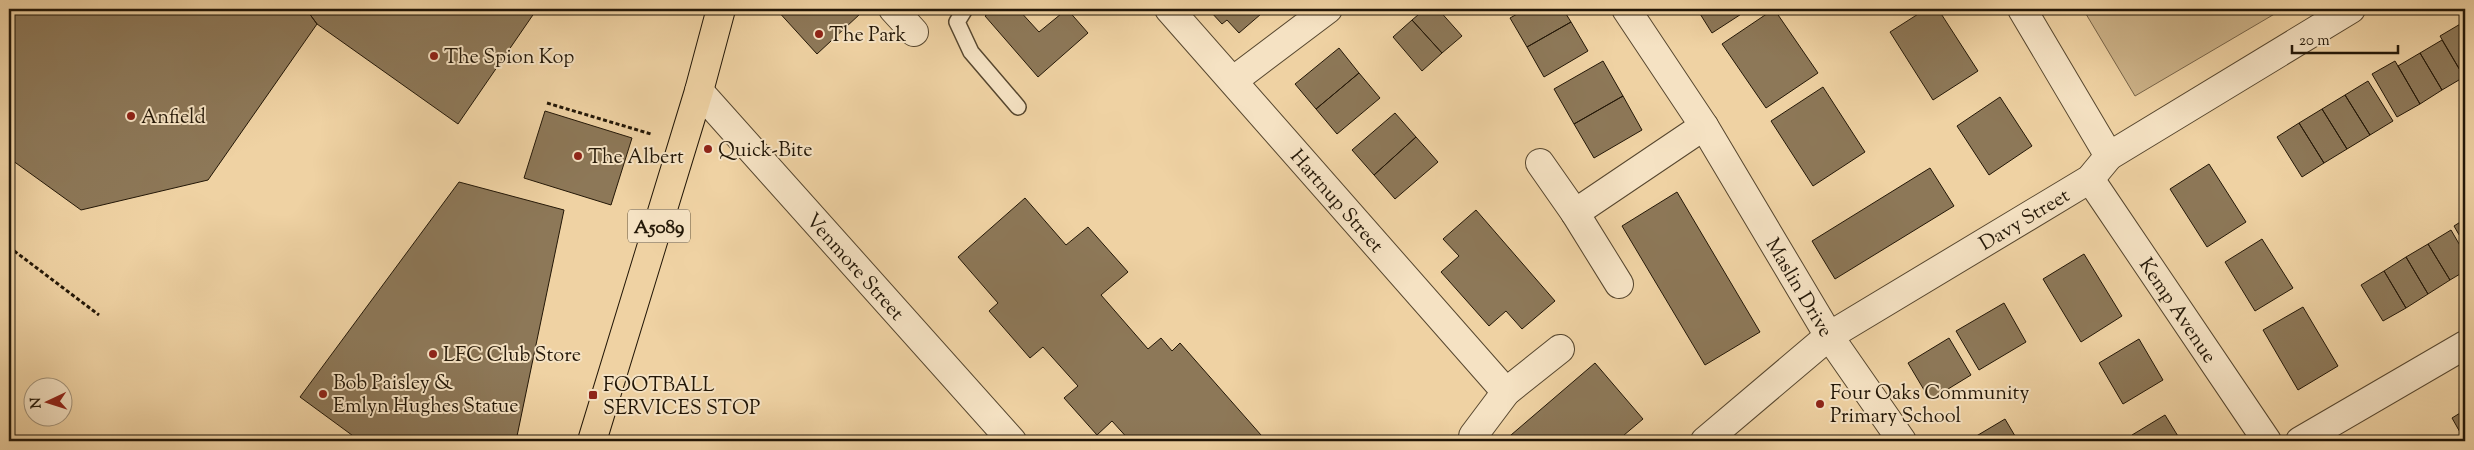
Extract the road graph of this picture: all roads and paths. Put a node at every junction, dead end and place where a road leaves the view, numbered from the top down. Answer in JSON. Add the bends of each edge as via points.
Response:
{"nodes":[{"id":1,"x":722,"y":9,"type":"edge"},
{"id":2,"x":893,"y":9,"type":"edge"},
{"id":3,"x":965,"y":9,"type":"edge"},
{"id":4,"x":1169,"y":9,"type":"edge"},
{"id":5,"x":1328,"y":9,"type":"edge"},
{"id":6,"x":1626,"y":9,"type":"edge"},
{"id":7,"x":2022,"y":9,"type":"edge"},
{"id":8,"x":2351,"y":9,"type":"edge"},
{"id":9,"x":914,"y":32,"type":"dead end"},
{"id":10,"x":1234,"y":80,"type":"junction"},
{"id":11,"x":699,"y":91,"type":"junction"},
{"id":12,"x":547,"y":103,"type":"dead end"},
{"id":13,"x":1018,"y":107,"type":"dead end"},
{"id":14,"x":1704,"y":126,"type":"junction"},
{"id":15,"x":660,"y":136,"type":"dead end"},
{"id":16,"x":2109,"y":156,"type":"junction"},
{"id":17,"x":1540,"y":163,"type":"dead end"},
{"id":18,"x":2090,"y":179,"type":"junction"},
{"id":19,"x":1575,"y":213,"type":"junction"},
{"id":20,"x":9,"y":247,"type":"edge"},
{"id":21,"x":1619,"y":284,"type":"dead end"},
{"id":22,"x":100,"y":316,"type":"dead end"},
{"id":23,"x":1829,"y":336,"type":"junction"},
{"id":24,"x":2465,"y":345,"type":"edge"},
{"id":25,"x":1560,"y":349,"type":"dead end"},
{"id":26,"x":1506,"y":392,"type":"junction"},
{"id":27,"x":1473,"y":436,"type":"dead end"},
{"id":28,"x":592,"y":441,"type":"edge"},
{"id":29,"x":1012,"y":441,"type":"edge"},
{"id":30,"x":1705,"y":441,"type":"edge"},
{"id":31,"x":1902,"y":441,"type":"edge"},
{"id":32,"x":2267,"y":441,"type":"edge"},
{"id":33,"x":2300,"y":441,"type":"edge"}],
"edges":[{"from":1,"to":11,"type":"highway","number":"A5089"},
{"from":2,"to":9,"type":"street"},
{"from":3,"to":13,"type":"lane","via":[[957,22],[971,52]]},
{"from":4,"to":10,"type":"street","name":"Hartnup Street"},
{"from":5,"to":10,"type":"street"},
{"from":6,"to":14,"type":"street","name":"Maslin Drive"},
{"from":7,"to":16,"type":"street"},
{"from":8,"to":16,"type":"street","name":"Davy Street"},
{"from":10,"to":26,"type":"street","name":"Hartnup Street"},
{"from":11,"to":28,"type":"highway","number":"A5089"},
{"from":11,"to":29,"type":"street","name":"Venmore Street"},
{"from":12,"to":15,"type":"path"},
{"from":14,"to":19,"type":"street"},
{"from":14,"to":23,"type":"street","name":"Maslin Drive"},
{"from":16,"to":18,"type":"street","name":"Davy Street"},
{"from":17,"to":19,"type":"street"},
{"from":18,"to":23,"type":"street","name":"Davy Street"},
{"from":18,"to":32,"type":"street","name":"Kemp Avenue"},
{"from":19,"to":21,"type":"street"},
{"from":20,"to":22,"type":"path"},
{"from":23,"to":30,"type":"street","name":"Davy Street"},
{"from":23,"to":31,"type":"street","name":"Maslin Drive"},
{"from":24,"to":33,"type":"street"},
{"from":25,"to":26,"type":"street"},
{"from":26,"to":27,"type":"street"}]}
